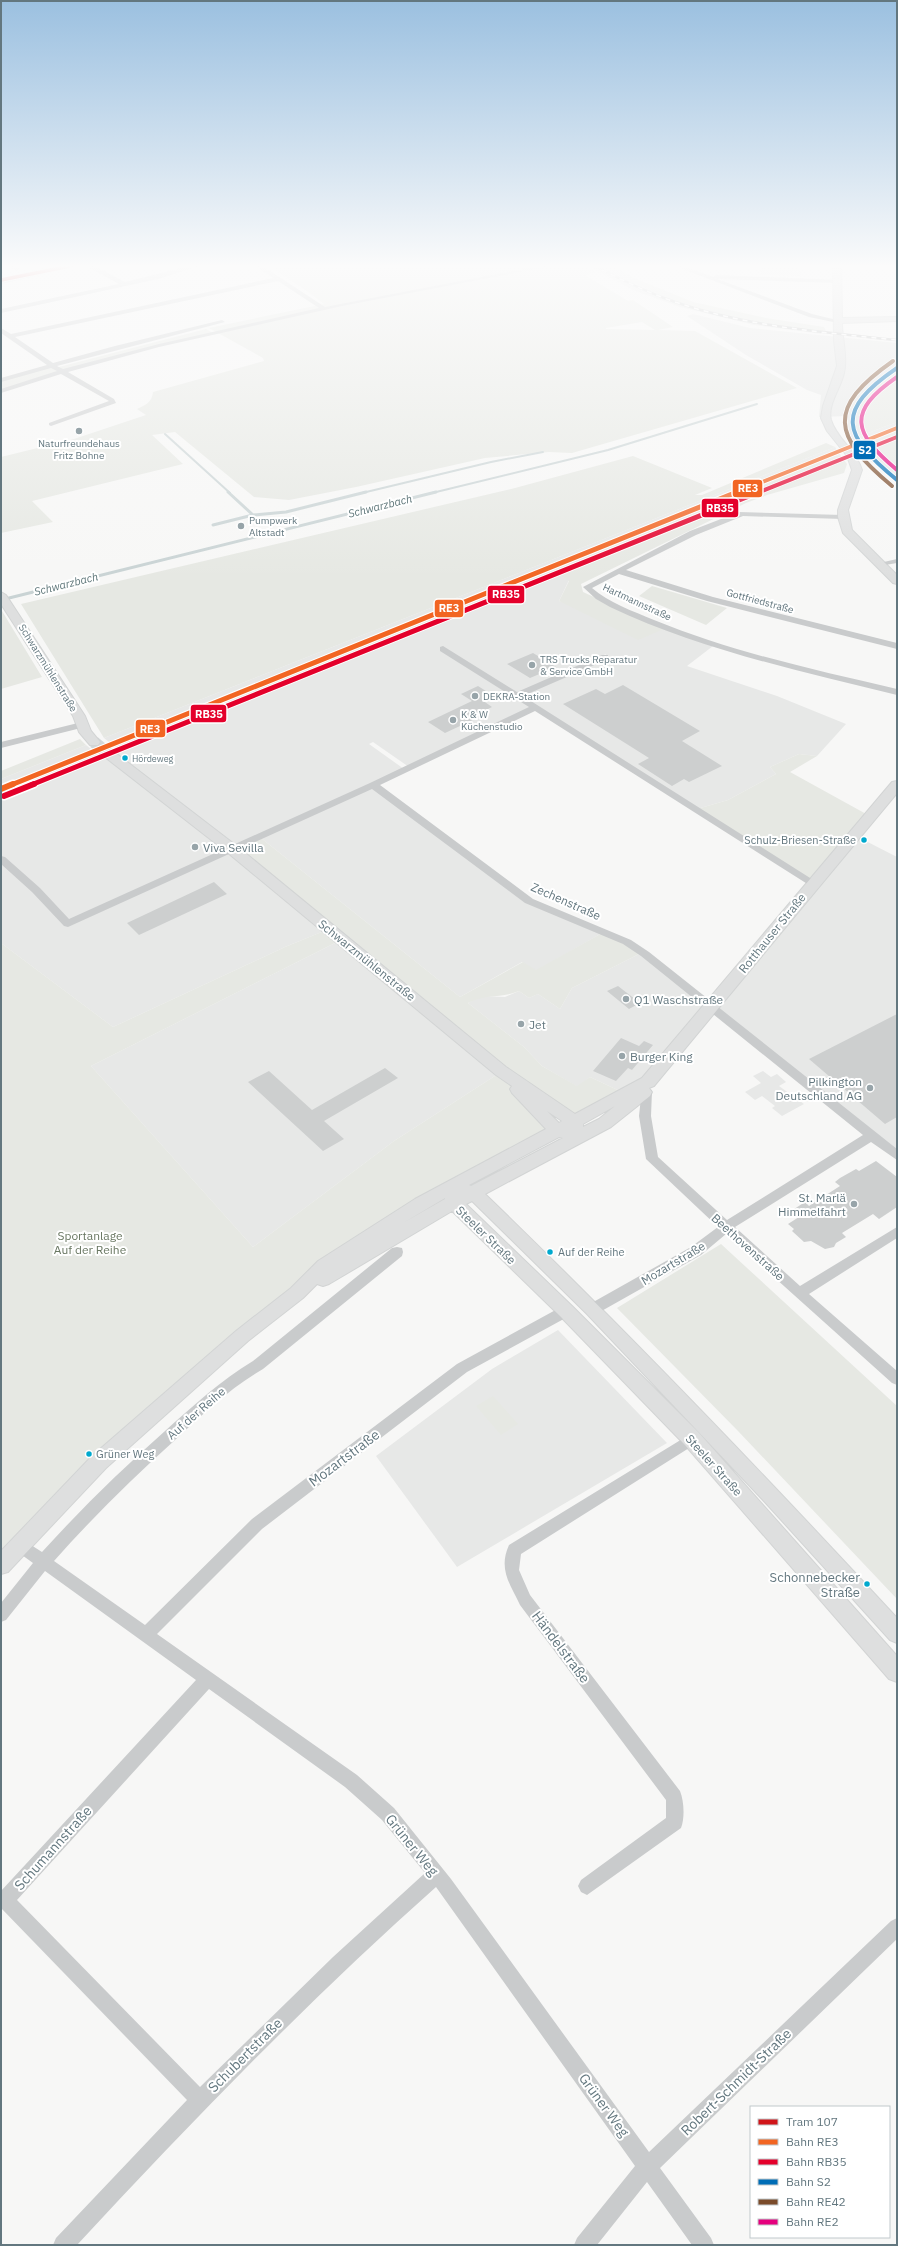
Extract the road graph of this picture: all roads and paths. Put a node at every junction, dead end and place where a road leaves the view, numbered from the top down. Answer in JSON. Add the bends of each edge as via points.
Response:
{"nodes":[{"id":1,"x":35,"y":370,"type":"edge"},
{"id":2,"x":66,"y":370,"type":"edge"},
{"id":3,"x":841,"y":370,"type":"edge"},
{"id":4,"x":62,"y":371,"type":"junction"},
{"id":5,"x":1,"y":380,"type":"edge"},
{"id":6,"x":1,"y":391,"type":"edge"},
{"id":7,"x":51,"y":424,"type":"dead end"},
{"id":8,"x":843,"y":516,"type":"junction"},
{"id":9,"x":897,"y":561,"type":"edge"},
{"id":10,"x":879,"y":564,"type":"junction"},
{"id":11,"x":619,"y":571,"type":"junction"},
{"id":12,"x":897,"y":581,"type":"edge"},
{"id":13,"x":3,"y":597,"type":"edge"},
{"id":14,"x":897,"y":646,"type":"edge"},
{"id":15,"x":443,"y":649,"type":"dead end"},
{"id":16,"x":604,"y":657,"type":"dead end"},
{"id":17,"x":897,"y":692,"type":"edge"},
{"id":18,"x":516,"y":696,"type":"junction"},
{"id":19,"x":534,"y":708,"type":"junction"},
{"id":20,"x":82,"y":725,"type":"junction"},
{"id":21,"x":94,"y":742,"type":"tunnel mouth"},
{"id":22,"x":1,"y":745,"type":"edge"},
{"id":23,"x":105,"y":751,"type":"tunnel mouth"},
{"id":24,"x":373,"y":785,"type":"junction"},
{"id":25,"x":897,"y":785,"type":"edge"},
{"id":26,"x":233,"y":850,"type":"junction"},
{"id":27,"x":1,"y":859,"type":"edge"},
{"id":28,"x":813,"y":883,"type":"junction"},
{"id":29,"x":711,"y":1008,"type":"junction"},
{"id":30,"x":501,"y":1070,"type":"junction"},
{"id":31,"x":647,"y":1086,"type":"junction"},
{"id":32,"x":574,"y":1121,"type":"junction"},
{"id":33,"x":556,"y":1130,"type":"junction"},
{"id":34,"x":871,"y":1136,"type":"junction"},
{"id":35,"x":577,"y":1139,"type":"junction"},
{"id":36,"x":897,"y":1156,"type":"edge"},
{"id":37,"x":452,"y":1186,"type":"junction"},
{"id":38,"x":474,"y":1193,"type":"junction"},
{"id":39,"x":454,"y":1203,"type":"junction"},
{"id":40,"x":726,"y":1227,"type":"junction"},
{"id":41,"x":897,"y":1232,"type":"edge"},
{"id":42,"x":397,"y":1252,"type":"dead end"},
{"id":43,"x":297,"y":1293,"type":"junction"},
{"id":44,"x":799,"y":1294,"type":"junction"},
{"id":45,"x":593,"y":1309,"type":"junction"},
{"id":46,"x":566,"y":1310,"type":"junction"},
{"id":47,"x":897,"y":1380,"type":"edge"},
{"id":48,"x":692,"y":1439,"type":"junction"},
{"id":49,"x":20,"y":1545,"type":"junction"},
{"id":50,"x":44,"y":1563,"type":"junction"},
{"id":51,"x":1,"y":1565,"type":"edge"},
{"id":52,"x":1,"y":1614,"type":"edge"},
{"id":53,"x":897,"y":1633,"type":"edge"},
{"id":54,"x":145,"y":1635,"type":"junction"},
{"id":55,"x":897,"y":1672,"type":"edge"},
{"id":56,"x":208,"y":1678,"type":"junction"},
{"id":57,"x":436,"y":1875,"type":"junction"},
{"id":58,"x":587,"y":1886,"type":"dead end"},
{"id":59,"x":897,"y":1927,"type":"edge"},
{"id":60,"x":200,"y":2100,"type":"junction"},
{"id":61,"x":648,"y":2166,"type":"junction"},
{"id":62,"x":63,"y":2245,"type":"edge"},
{"id":63,"x":584,"y":2245,"type":"edge"},
{"id":64,"x":704,"y":2245,"type":"edge"}],
"edges":[{"from":1,"to":5,"type":"street"},
{"from":2,"to":4,"type":"street"},
{"from":3,"to":8,"type":"main road","via":[[826,410],[826,418],[856,464],[857,470]]},
{"from":4,"to":6,"type":"street"},
{"from":4,"to":7,"type":"street","via":[[112,400],[113,403]]},
{"from":8,"to":10,"type":"main road","via":[[852,538]]},
{"from":8,"to":11,"type":"street","name":"Hartmannstraße","via":[[742,514],[693,534]]},
{"from":9,"to":10,"type":"street"},
{"from":10,"to":12,"type":"main road"},
{"from":11,"to":14,"type":"street","name":"Gottfriedstraße","via":[[710,599]]},
{"from":11,"to":17,"type":"street","name":"Hartmannstraße","via":[[587,587],[592,593],[627,612],[721,648]]},
{"from":13,"to":20,"type":"main road","name":"Schwarzmühlenstraße","via":[[79,716]]},
{"from":15,"to":18,"type":"street"},
{"from":16,"to":18,"type":"street"},
{"from":18,"to":19,"type":"street"},
{"from":19,"to":24,"type":"street"},
{"from":19,"to":28,"type":"street"},
{"from":20,"to":21,"type":"main road","name":"Schwarzmühlenstraße"},
{"from":20,"to":22,"type":"street"},
{"from":23,"to":26,"type":"main road","name":"Schwarzmühlenstraße"},
{"from":24,"to":26,"type":"street"},
{"from":24,"to":29,"type":"street","name":"Zechenstraße","via":[[529,901],[626,942],[694,991]]},
{"from":25,"to":28,"type":"main road","name":"Rotthauser Straße"},
{"from":26,"to":27,"type":"street","via":[[68,924],[36,890]]},
{"from":26,"to":30,"type":"main road","name":"Schwarzmühlenstraße"},
{"from":28,"to":29,"type":"main road","name":"Rotthauser Straße"},
{"from":29,"to":31,"type":"main road","name":"Rotthauser Straße"},
{"from":29,"to":34,"type":"street","name":"Zechenstraße"},
{"from":30,"to":32,"type":"main road","name":"Schwarzmühlenstraße"},
{"from":30,"to":33,"type":"main road","name":"Schwarzmühlenstraße"},
{"from":31,"to":32,"type":"main road","name":"Rotthauser Straße"},
{"from":31,"to":35,"type":"main road","name":"Rotthauser Straße","via":[[605,1124]]},
{"from":31,"to":40,"type":"street","name":"Beethovenstraße","via":[[645,1116],[652,1159]]},
{"from":32,"to":33,"type":"main road","name":"Rotthauser Straße"},
{"from":32,"to":35,"type":"main road"},
{"from":33,"to":35,"type":"main road","name":"Schwarzmühlenstraße"},
{"from":33,"to":37,"type":"main road"},
{"from":34,"to":36,"type":"street","name":"Zechenstraße"},
{"from":34,"to":40,"type":"street","name":"Mozartstraße"},
{"from":35,"to":38,"type":"main road"},
{"from":37,"to":38,"type":"main road","name":"Steeler Straße"},
{"from":37,"to":39,"type":"main road","name":"Steeler Straße"},
{"from":37,"to":43,"type":"main road","via":[[354,1245],[324,1266]]},
{"from":38,"to":39,"type":"main road"},
{"from":38,"to":45,"type":"main road","name":"Steeler Straße"},
{"from":39,"to":43,"type":"main road"},
{"from":39,"to":46,"type":"main road","name":"Steeler Straße"},
{"from":40,"to":44,"type":"street","name":"Beethovenstraße"},
{"from":40,"to":45,"type":"street","name":"Mozartstraße","via":[[696,1251]]},
{"from":41,"to":44,"type":"street"},
{"from":42,"to":50,"type":"street","name":"Auf der Reihe","via":[[197,1411],[141,1461]]},
{"from":43,"to":49,"type":"main road","via":[[242,1336],[99,1462]]},
{"from":44,"to":47,"type":"street","name":"Beethovenstraße"},
{"from":45,"to":53,"type":"main road","name":"Steeler Straße"},
{"from":46,"to":48,"type":"main road","name":"Steeler Straße"},
{"from":46,"to":54,"type":"street","name":"Mozartstraße","via":[[462,1368],[258,1524]]},
{"from":48,"to":55,"type":"main road","name":"Steeler Straße"},
{"from":48,"to":58,"type":"street","name":"Händelstraße","via":[[514,1550],[511,1570],[525,1600],[674,1797],[675,1822]]},
{"from":49,"to":50,"type":"street","name":"Grüner Weg"},
{"from":49,"to":51,"type":"main road"},
{"from":50,"to":52,"type":"street","name":"Auf der Reihe"},
{"from":50,"to":54,"type":"street","name":"Grüner Weg"},
{"from":54,"to":56,"type":"street","name":"Grüner Weg"},
{"from":56,"to":57,"type":"street","name":"Grüner Weg","via":[[351,1781],[388,1814]]},
{"from":56,"to":60,"type":"street","name":"Schumannstraße","via":[[5,1900]]},
{"from":57,"to":60,"type":"street","name":"Schubertstraße","via":[[373,1929]]},
{"from":57,"to":61,"type":"street","name":"Grüner Weg"},
{"from":59,"to":61,"type":"street","name":"Robert-Schmidt-Straße"},
{"from":60,"to":62,"type":"street","name":"Schubertstraße"},
{"from":61,"to":63,"type":"street","name":"Robert-Schmidt-Straße"},
{"from":61,"to":64,"type":"street","name":"Grüner Weg"}]}
